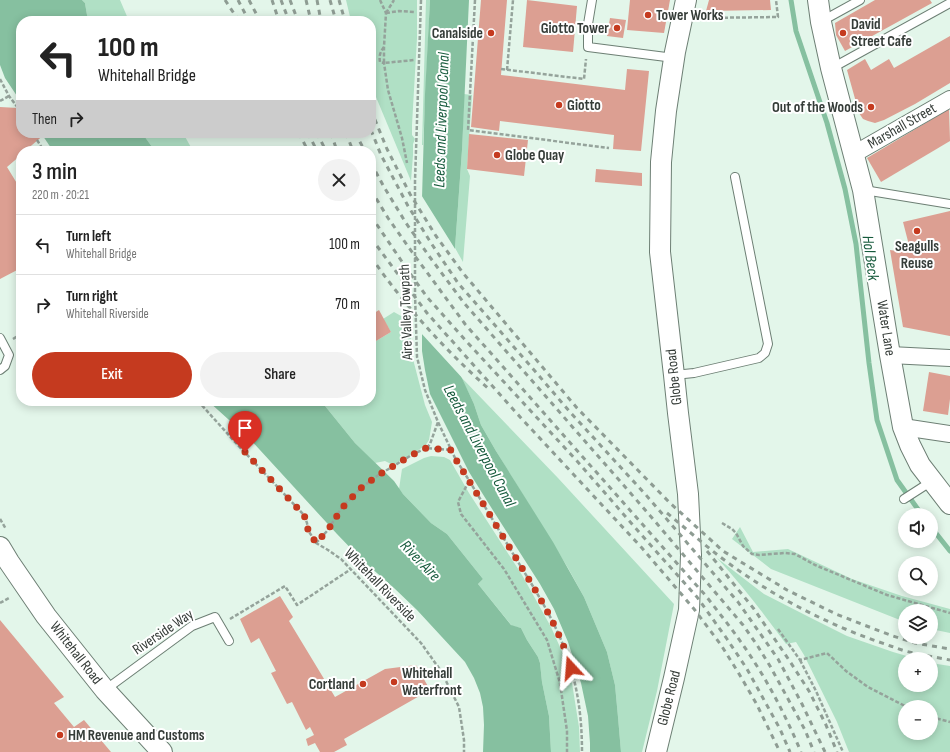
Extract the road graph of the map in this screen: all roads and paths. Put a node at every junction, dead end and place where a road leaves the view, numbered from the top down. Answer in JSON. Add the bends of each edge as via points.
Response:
{"nodes":[{"id":1,"x":380,"y":0,"type":"edge"},
{"id":2,"x":394,"y":0,"type":"edge"},
{"id":3,"x":421,"y":0,"type":"edge"},
{"id":4,"x":475,"y":0,"type":"edge"},
{"id":5,"x":513,"y":0,"type":"edge"},
{"id":6,"x":592,"y":0,"type":"edge"},
{"id":7,"x":776,"y":0,"type":"edge"},
{"id":8,"x":818,"y":0,"type":"edge"},
{"id":9,"x":860,"y":0,"type":"edge"},
{"id":10,"x":950,"y":3,"type":"edge"},
{"id":11,"x":684,"y":9,"type":"edge"},
{"id":12,"x":414,"y":12,"type":"dead end"},
{"id":13,"x":386,"y":13,"type":"junction"},
{"id":14,"x":821,"y":22,"type":"junction"},
{"id":15,"x":588,"y":47,"type":"junction"},
{"id":16,"x":674,"y":58,"type":"junction"},
{"id":17,"x":414,"y":60,"type":"dead end"},
{"id":18,"x":384,"y":63,"type":"junction"},
{"id":19,"x":831,"y":68,"type":"junction"},
{"id":20,"x":501,"y":69,"type":"dead end"},
{"id":21,"x":507,"y":70,"type":"junction"},
{"id":22,"x":0,"y":79,"type":"edge"},
{"id":23,"x":9,"y":96,"type":"junction"},
{"id":24,"x":950,"y":99,"type":"edge"},
{"id":25,"x":0,"y":101,"type":"edge"},
{"id":26,"x":16,"y":105,"type":"edge"},
{"id":27,"x":37,"y":140,"type":"dead end"},
{"id":28,"x":41,"y":146,"type":"edge"},
{"id":29,"x":609,"y":148,"type":"dead end"},
{"id":30,"x":854,"y":154,"type":"junction"},
{"id":31,"x":407,"y":163,"type":"dead end"},
{"id":32,"x":735,"y":177,"type":"dead end"},
{"id":33,"x":864,"y":190,"type":"junction"},
{"id":34,"x":950,"y":204,"type":"edge"},
{"id":35,"x":0,"y":338,"type":"edge"},
{"id":36,"x":890,"y":355,"type":"junction"},
{"id":37,"x":950,"y":358,"type":"edge"},
{"id":38,"x":0,"y":370,"type":"edge"},
{"id":39,"x":674,"y":375,"type":"junction"},
{"id":40,"x":202,"y":406,"type":"edge"},
{"id":41,"x":438,"y":422,"type":"junction"},
{"id":42,"x":903,"y":427,"type":"junction"},
{"id":43,"x":950,"y":434,"type":"edge"},
{"id":44,"x":426,"y":448,"type":"junction"},
{"id":45,"x":451,"y":450,"type":"junction"},
{"id":46,"x":469,"y":481,"type":"junction"},
{"id":47,"x":924,"y":486,"type":"junction"},
{"id":48,"x":904,"y":499,"type":"dead end"},
{"id":49,"x":950,"y":504,"type":"edge"},
{"id":50,"x":722,"y":523,"type":"dead end"},
{"id":51,"x":316,"y":543,"type":"junction"},
{"id":52,"x":0,"y":547,"type":"edge"},
{"id":53,"x":351,"y":569,"type":"junction"},
{"id":54,"x":9,"y":598,"type":"dead end"},
{"id":55,"x":0,"y":603,"type":"edge"},
{"id":56,"x":950,"y":613,"type":"edge"},
{"id":57,"x":220,"y":625,"type":"junction"},
{"id":58,"x":778,"y":629,"type":"dead end"},
{"id":59,"x":229,"y":641,"type":"dead end"},
{"id":60,"x":800,"y":660,"type":"junction"},
{"id":61,"x":105,"y":690,"type":"junction"},
{"id":62,"x":898,"y":702,"type":"edge"},
{"id":63,"x":938,"y":719,"type":"edge"},
{"id":64,"x":950,"y":722,"type":"edge"},
{"id":65,"x":162,"y":752,"type":"edge"},
{"id":66,"x":464,"y":752,"type":"edge"},
{"id":67,"x":567,"y":752,"type":"edge"},
{"id":68,"x":582,"y":752,"type":"edge"},
{"id":69,"x":656,"y":752,"type":"edge"},
{"id":70,"x":843,"y":752,"type":"edge"}],
"edges":[{"from":1,"to":13,"type":"path"},
{"from":2,"to":13,"type":"path"},
{"from":3,"to":41,"type":"path","name":"Aire Valley Towpath","via":[[415,181],[417,357],[425,390]]},
{"from":4,"to":29,"type":"path","via":[[474,66],[468,130]]},
{"from":5,"to":21,"type":"path"},
{"from":6,"to":15,"type":"lane"},
{"from":7,"to":11,"type":"path","via":[[778,17]]},
{"from":8,"to":14,"type":"street","name":"Water Lane"},
{"from":9,"to":14,"type":"lane"},
{"from":10,"to":19,"type":"lane"},
{"from":11,"to":16,"type":"street","name":"Globe Road"},
{"from":12,"to":13,"type":"path"},
{"from":13,"to":18,"type":"path"},
{"from":14,"to":19,"type":"street","name":"Water Lane"},
{"from":15,"to":16,"type":"lane"},
{"from":15,"to":21,"type":"path","via":[[584,79]]},
{"from":16,"to":39,"type":"street","name":"Globe Road","via":[[661,162],[660,252]]},
{"from":17,"to":18,"type":"path"},
{"from":18,"to":31,"type":"path","via":[[388,90]]},
{"from":19,"to":30,"type":"street","name":"Water Lane"},
{"from":20,"to":21,"type":"path"},
{"from":22,"to":23,"type":"path"},
{"from":23,"to":25,"type":"path"},
{"from":23,"to":26,"type":"path"},
{"from":24,"to":30,"type":"street","name":"Marshall Street"},
{"from":27,"to":28,"type":"path"},
{"from":30,"to":33,"type":"street","name":"Water Lane"},
{"from":32,"to":39,"type":"lane","via":[[768,344],[759,358]]},
{"from":33,"to":34,"type":"lane"},
{"from":33,"to":36,"type":"street","name":"Water Lane"},
{"from":35,"to":38,"type":"lane","via":[[9,355],[6,366]]},
{"from":36,"to":37,"type":"street"},
{"from":36,"to":42,"type":"street","name":"Water Lane"},
{"from":39,"to":69,"type":"street","name":"Globe Road","via":[[688,494],[692,555],[689,610]]},
{"from":40,"to":51,"type":"path","via":[[304,515],[308,530]]},
{"from":41,"to":44,"type":"path"},
{"from":41,"to":45,"type":"path","name":"Aire Valley Towpath"},
{"from":42,"to":43,"type":"street"},
{"from":42,"to":47,"type":"street","name":"Water Lane","via":[[920,465]]},
{"from":44,"to":45,"type":"path"},
{"from":44,"to":51,"type":"path","via":[[361,488],[342,508]]},
{"from":45,"to":46,"type":"path","name":"Aire Valley Towpath"},
{"from":46,"to":67,"type":"path","via":[[458,502],[461,514],[504,569],[547,640],[560,684],[567,731]]},
{"from":46,"to":68,"type":"path","name":"Aire Valley Towpath","via":[[534,588],[567,656],[577,692],[582,727]]},
{"from":47,"to":48,"type":"lane"},
{"from":47,"to":49,"type":"street","name":"Water Lane"},
{"from":50,"to":56,"type":"path","via":[[736,533],[743,546],[752,554],[795,554],[815,566],[887,594]]},
{"from":51,"to":53,"type":"path","name":"Whitehall Riverside","via":[[342,559]]},
{"from":52,"to":61,"type":"street","name":"Whitehall Road","via":[[46,616]]},
{"from":53,"to":57,"type":"path","via":[[297,605],[285,586]]},
{"from":53,"to":66,"type":"path","name":"Whitehall Riverside","via":[[421,643],[441,672],[459,707]]},
{"from":54,"to":55,"type":"path"},
{"from":57,"to":59,"type":"lane"},
{"from":57,"to":61,"type":"lane","name":"Riverside Way","via":[[215,617],[192,626]]},
{"from":58,"to":60,"type":"path"},
{"from":60,"to":62,"type":"path","via":[[827,653],[868,687]]},
{"from":60,"to":70,"type":"path"},
{"from":61,"to":65,"type":"street","name":"Whitehall Road"},
{"from":63,"to":64,"type":"path"}]}
